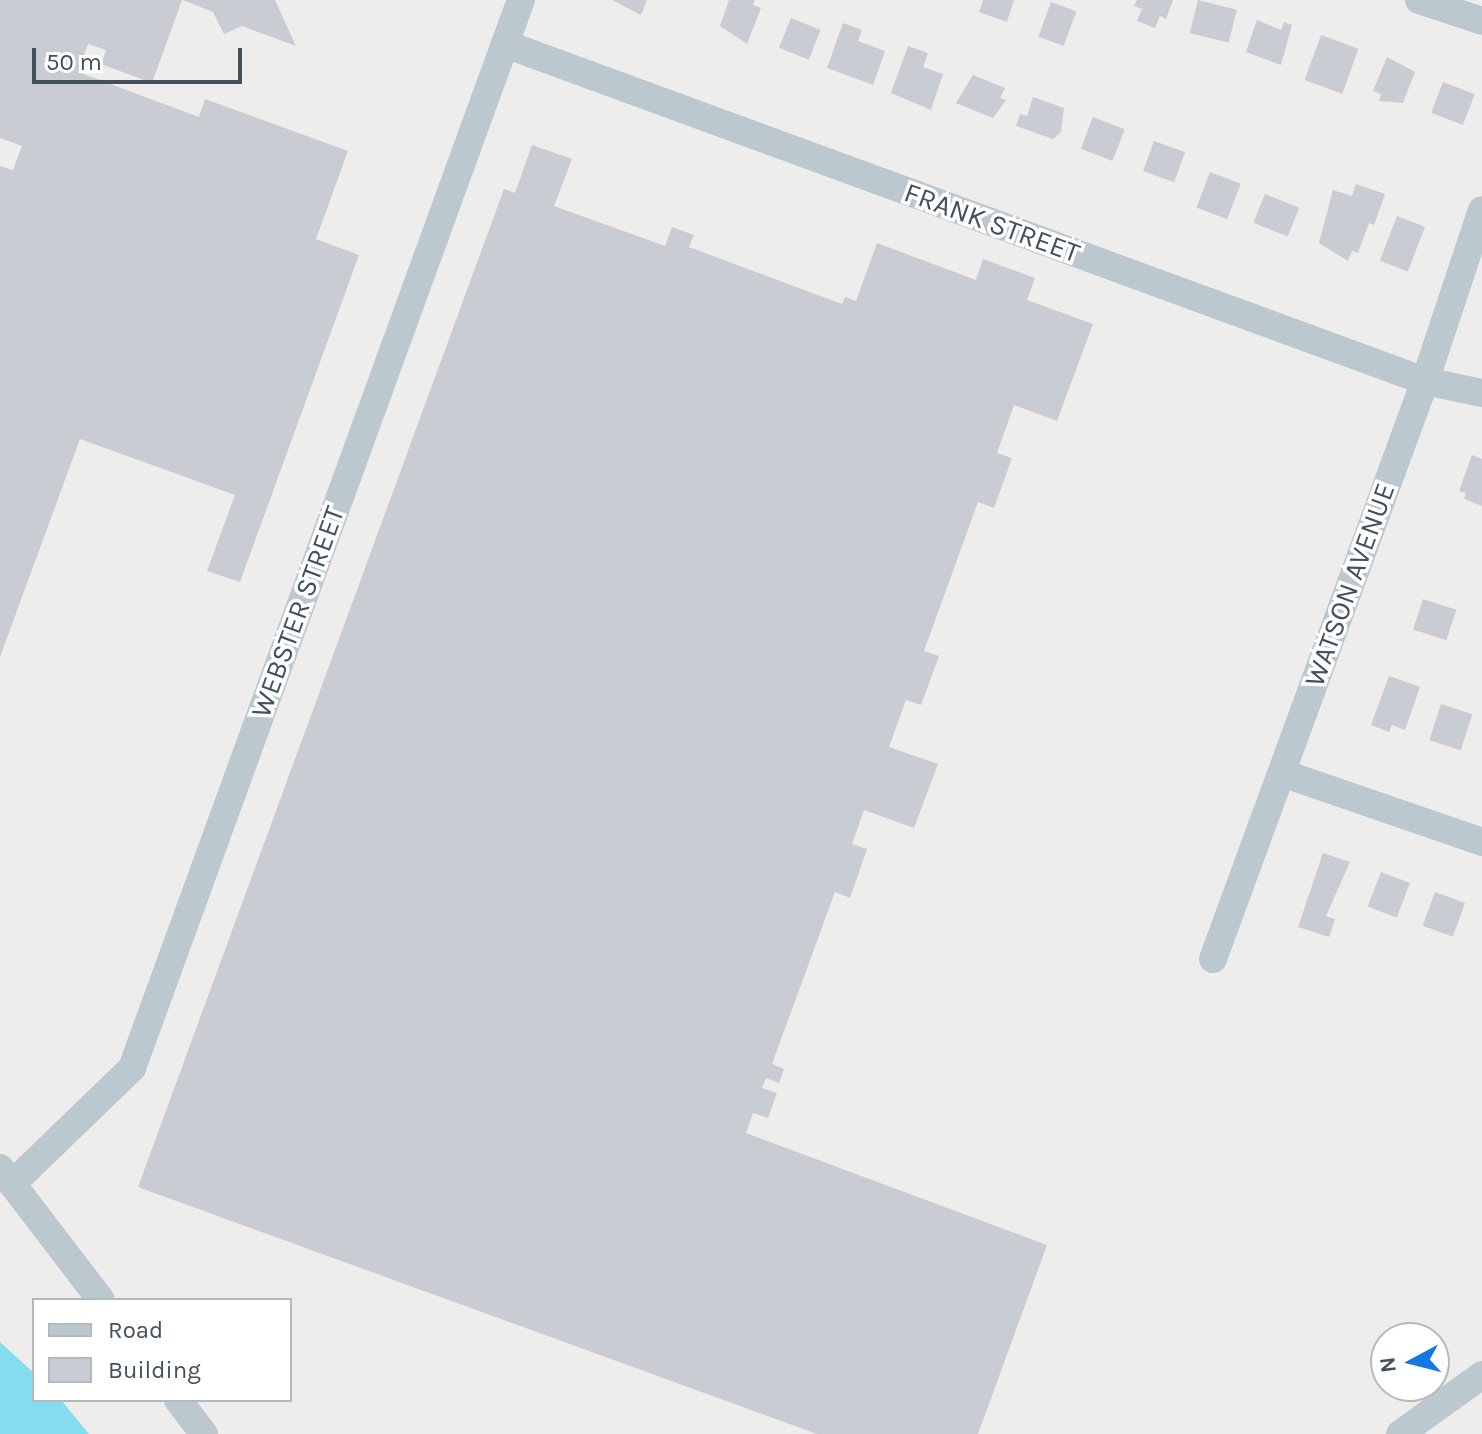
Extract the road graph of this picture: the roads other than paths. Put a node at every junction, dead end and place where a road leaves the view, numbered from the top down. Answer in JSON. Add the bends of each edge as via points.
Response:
{"nodes":[{"id":1,"x":521,"y":0,"type":"edge"},
{"id":2,"x":1419,"y":0,"type":"edge"},
{"id":3,"x":1482,"y":21,"type":"edge"},
{"id":4,"x":505,"y":44,"type":"junction"},
{"id":5,"x":1482,"y":210,"type":"edge"},
{"id":6,"x":1425,"y":381,"type":"junction"},
{"id":7,"x":1482,"y":393,"type":"edge"},
{"id":8,"x":1282,"y":773,"type":"junction"},
{"id":9,"x":1482,"y":842,"type":"edge"},
{"id":10,"x":1213,"y":959,"type":"dead end"},
{"id":11,"x":6,"y":1176,"type":"edge"},
{"id":12,"x":99,"y":1298,"type":"edge"},
{"id":13,"x":1482,"y":1375,"type":"edge"},
{"id":14,"x":180,"y":1402,"type":"edge"},
{"id":15,"x":204,"y":1434,"type":"edge"},
{"id":16,"x":1400,"y":1434,"type":"edge"}],
"edges":[{"from":1,"to":4,"type":"street","name":"WEBSTER STREET"},
{"from":2,"to":3,"type":"street"},
{"from":4,"to":6,"type":"street","name":"FRANK STREET"},
{"from":4,"to":11,"type":"street","name":"WEBSTER STREET","via":[[132,1068]]},
{"from":5,"to":6,"type":"street","name":"WATSON AVENUE"},
{"from":6,"to":7,"type":"street","name":"FRANK STREET"},
{"from":6,"to":8,"type":"street","name":"WATSON AVENUE"},
{"from":8,"to":9,"type":"street"},
{"from":8,"to":10,"type":"street","name":"WATSON AVENUE"},
{"from":11,"to":12,"type":"street"},
{"from":13,"to":16,"type":"street"},
{"from":14,"to":15,"type":"street"}]}
